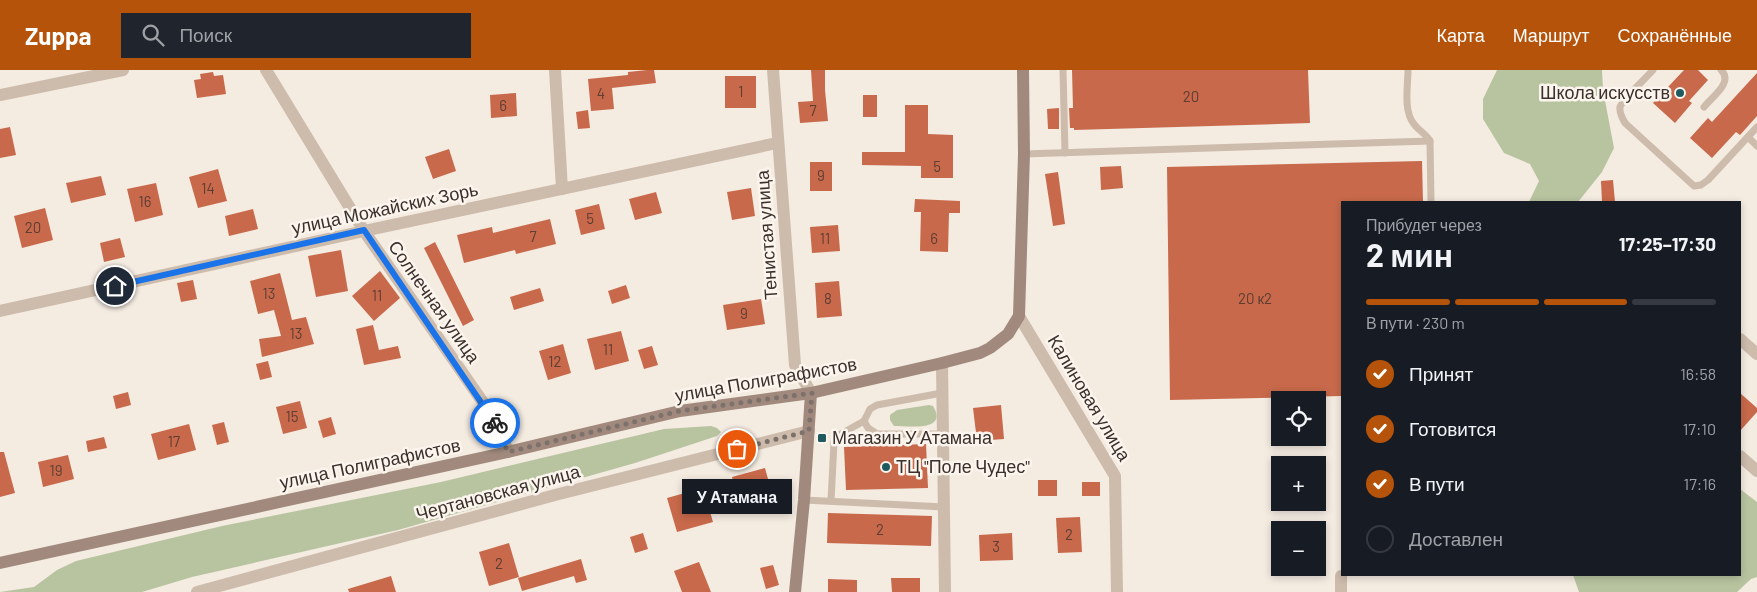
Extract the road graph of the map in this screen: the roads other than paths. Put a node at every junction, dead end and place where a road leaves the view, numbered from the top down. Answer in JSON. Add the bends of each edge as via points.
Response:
{"nodes":[{"id":1,"x":123,"y":70,"type":"edge"},
{"id":2,"x":266,"y":70,"type":"edge"},
{"id":3,"x":555,"y":70,"type":"edge"},
{"id":4,"x":773,"y":70,"type":"edge"},
{"id":5,"x":1023,"y":70,"type":"edge"},
{"id":6,"x":1063,"y":70,"type":"edge"},
{"id":7,"x":1408,"y":70,"type":"edge"},
{"id":8,"x":1653,"y":70,"type":"edge"},
{"id":9,"x":1720,"y":70,"type":"edge"},
{"id":10,"x":0,"y":95,"type":"edge"},
{"id":11,"x":1704,"y":107,"type":"dead end"},
{"id":12,"x":1757,"y":127,"type":"edge"},
{"id":13,"x":1748,"y":137,"type":"junction"},
{"id":14,"x":1430,"y":142,"type":"junction"},
{"id":15,"x":778,"y":143,"type":"junction"},
{"id":16,"x":1757,"y":146,"type":"edge"},
{"id":17,"x":1065,"y":153,"type":"junction"},
{"id":18,"x":1024,"y":154,"type":"junction"},
{"id":19,"x":562,"y":189,"type":"junction"},
{"id":20,"x":1431,"y":201,"type":"edge"},
{"id":21,"x":364,"y":230,"type":"junction"},
{"id":22,"x":0,"y":311,"type":"edge"},
{"id":23,"x":1019,"y":316,"type":"junction"},
{"id":24,"x":1741,"y":340,"type":"edge"},
{"id":25,"x":1757,"y":354,"type":"edge"},
{"id":26,"x":942,"y":363,"type":"junction"},
{"id":27,"x":812,"y":393,"type":"junction"},
{"id":28,"x":942,"y":393,"type":"junction"},
{"id":29,"x":864,"y":421,"type":"junction"},
{"id":30,"x":809,"y":431,"type":"junction"},
{"id":31,"x":943,"y":434,"type":"junction"},
{"id":32,"x":508,"y":452,"type":"junction"},
{"id":33,"x":1741,"y":457,"type":"edge"},
{"id":34,"x":1757,"y":471,"type":"edge"},
{"id":35,"x":804,"y":500,"type":"junction"},
{"id":36,"x":831,"y":501,"type":"junction"},
{"id":37,"x":944,"y":507,"type":"junction"},
{"id":38,"x":0,"y":563,"type":"edge"},
{"id":39,"x":1341,"y":576,"type":"dead end"},
{"id":40,"x":198,"y":592,"type":"edge"},
{"id":41,"x":795,"y":592,"type":"edge"},
{"id":42,"x":945,"y":592,"type":"edge"},
{"id":43,"x":1117,"y":592,"type":"edge"},
{"id":44,"x":1341,"y":592,"type":"edge"}],
"edges":[{"from":1,"to":10,"type":"street"},
{"from":2,"to":21,"type":"street","name":"Солнечная улица"},
{"from":3,"to":19,"type":"street"},
{"from":4,"to":15,"type":"street","name":"Тенистая улица"},
{"from":5,"to":18,"type":"street"},
{"from":6,"to":17,"type":"lane"},
{"from":7,"to":14,"type":"lane","via":[[1408,116]]},
{"from":8,"to":13,"type":"lane","via":[[1624,101],[1621,115],[1694,186],[1708,180]]},
{"from":9,"to":11,"type":"lane","via":[[1725,74],[1724,84]]},
{"from":12,"to":13,"type":"lane"},
{"from":13,"to":16,"type":"lane"},
{"from":14,"to":17,"type":"lane"},
{"from":14,"to":20,"type":"lane"},
{"from":15,"to":19,"type":"street","name":"улица Можайских Зорь"},
{"from":15,"to":27,"type":"street","name":"Тенистая улица","via":[[795,365]]},
{"from":17,"to":18,"type":"lane"},
{"from":18,"to":23,"type":"street"},
{"from":19,"to":21,"type":"street","name":"улица Можайских Зорь"},
{"from":21,"to":22,"type":"street","name":"улица Можайских Зорь"},
{"from":21,"to":32,"type":"street","name":"Солнечная улица","via":[[488,411]]},
{"from":23,"to":26,"type":"street","name":"улица Полиграфистов","via":[[1008,334],[990,348]]},
{"from":23,"to":43,"type":"street","name":"Калиновая улица","via":[[1115,476]]},
{"from":24,"to":25,"type":"street"},
{"from":26,"to":27,"type":"street","name":"улица Полиграфистов"},
{"from":26,"to":28,"type":"street"},
{"from":27,"to":30,"type":"street"},
{"from":27,"to":32,"type":"street","name":"улица Полиграфистов","via":[[680,411]]},
{"from":28,"to":29,"type":"lane","via":[[877,405],[870,409]]},
{"from":28,"to":31,"type":"street"},
{"from":29,"to":31,"type":"lane","via":[[877,434]]},
{"from":29,"to":36,"type":"lane","via":[[839,435],[834,442]]},
{"from":30,"to":35,"type":"street"},
{"from":30,"to":40,"type":"street","name":"Чертановская улица","via":[[555,495]]},
{"from":31,"to":37,"type":"street"},
{"from":32,"to":38,"type":"street","name":"улица Полиграфистов"},
{"from":33,"to":34,"type":"street"},
{"from":35,"to":36,"type":"lane"},
{"from":35,"to":41,"type":"street"},
{"from":36,"to":37,"type":"lane"},
{"from":37,"to":42,"type":"street"},
{"from":39,"to":44,"type":"street"}]}
